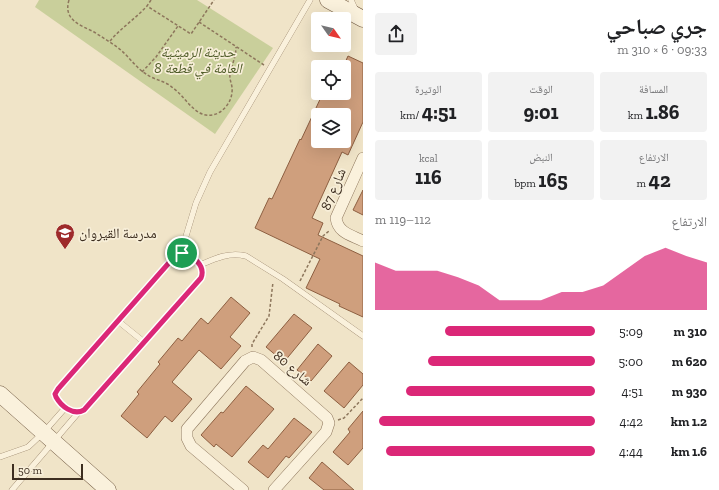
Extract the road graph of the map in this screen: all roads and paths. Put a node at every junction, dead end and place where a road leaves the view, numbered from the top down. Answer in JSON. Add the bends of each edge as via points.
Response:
{"nodes":[{"id":1,"x":69,"y":0,"type":"edge"},
{"id":2,"x":151,"y":0,"type":"edge"},
{"id":3,"x":214,"y":0,"type":"edge"},
{"id":4,"x":310,"y":0,"type":"edge"},
{"id":5,"x":328,"y":0,"type":"edge"},
{"id":6,"x":351,"y":0,"type":"edge"},
{"id":7,"x":147,"y":6,"type":"junction"},
{"id":8,"x":362,"y":18,"type":"edge"},
{"id":9,"x":199,"y":22,"type":"junction"},
{"id":10,"x":178,"y":26,"type":"junction"},
{"id":11,"x":109,"y":42,"type":"junction"},
{"id":12,"x":236,"y":47,"type":"junction"},
{"id":13,"x":270,"y":70,"type":"junction"},
{"id":14,"x":142,"y":72,"type":"junction"},
{"id":15,"x":363,"y":158,"type":"edge"},
{"id":16,"x":336,"y":225,"type":"junction"},
{"id":17,"x":363,"y":240,"type":"edge"},
{"id":18,"x":182,"y":253,"type":"junction"},
{"id":19,"x":200,"y":264,"type":"junction"},
{"id":20,"x":274,"y":273,"type":"junction"},
{"id":21,"x":296,"y":288,"type":"junction"},
{"id":22,"x":118,"y":321,"type":"junction"},
{"id":23,"x":363,"y":336,"type":"edge"},
{"id":24,"x":144,"y":342,"type":"junction"},
{"id":25,"x":252,"y":357,"type":"junction"},
{"id":26,"x":0,"y":394,"type":"edge"},
{"id":27,"x":363,"y":398,"type":"edge"},
{"id":28,"x":66,"y":407,"type":"junction"},
{"id":29,"x":78,"y":412,"type":"junction"},
{"id":30,"x":329,"y":423,"type":"junction"},
{"id":31,"x":48,"y":437,"type":"junction"},
{"id":32,"x":0,"y":457,"type":"edge"},
{"id":33,"x":12,"y":490,"type":"edge"},
{"id":34,"x":108,"y":490,"type":"edge"},
{"id":35,"x":243,"y":490,"type":"edge"},
{"id":36,"x":274,"y":490,"type":"edge"}],
"edges":[{"from":1,"to":11,"type":"path","via":[[69,13],[73,20]]},
{"from":2,"to":7,"type":"path"},
{"from":3,"to":9,"type":"path"},
{"from":4,"to":13,"type":"lane"},
{"from":5,"to":8,"type":"street"},
{"from":6,"to":8,"type":"lane"},
{"from":7,"to":10,"type":"path"},
{"from":7,"to":11,"type":"path"},
{"from":9,"to":10,"type":"path","via":[[191,34]]},
{"from":9,"to":12,"type":"path"},
{"from":10,"to":14,"type":"path"},
{"from":11,"to":14,"type":"path"},
{"from":12,"to":13,"type":"path"},
{"from":12,"to":14,"type":"path","via":[[230,74],[230,101],[217,114],[202,114],[173,87]]},
{"from":13,"to":18,"type":"lane","via":[[202,188],[190,220]]},
{"from":15,"to":16,"type":"street","name":"شارع 87","via":[[336,218]]},
{"from":16,"to":17,"type":"street","name":"شارع 87","via":[[340,230]]},
{"from":16,"to":21,"type":"path","via":[[323,236]]},
{"from":18,"to":19,"type":"lane"},
{"from":18,"to":22,"type":"lane","via":[[175,256]]},
{"from":19,"to":20,"type":"lane","via":[[226,255],[239,254],[252,258]]},
{"from":19,"to":24,"type":"lane","via":[[203,271],[201,278]]},
{"from":20,"to":21,"type":"lane"},
{"from":20,"to":25,"type":"path","via":[[269,316],[252,344]]},
{"from":21,"to":23,"type":"lane"},
{"from":22,"to":24,"type":"lane"},
{"from":22,"to":28,"type":"lane","via":[[56,391],[57,400]]},
{"from":24,"to":29,"type":"lane","via":[[84,410]]},
{"from":25,"to":30,"type":"street","name":"شارع 80","via":[[261,360],[327,418]]},
{"from":25,"to":35,"type":"street","name":"شارع 80","via":[[187,429],[186,438]]},
{"from":26,"to":31,"type":"street"},
{"from":27,"to":30,"type":"path","via":[[344,418]]},
{"from":28,"to":29,"type":"lane","via":[[72,412]]},
{"from":28,"to":31,"type":"lane"},
{"from":29,"to":31,"type":"lane"},
{"from":30,"to":36,"type":"street","via":[[326,432]]},
{"from":31,"to":32,"type":"lane"},
{"from":31,"to":33,"type":"lane"},
{"from":31,"to":34,"type":"street"}]}
